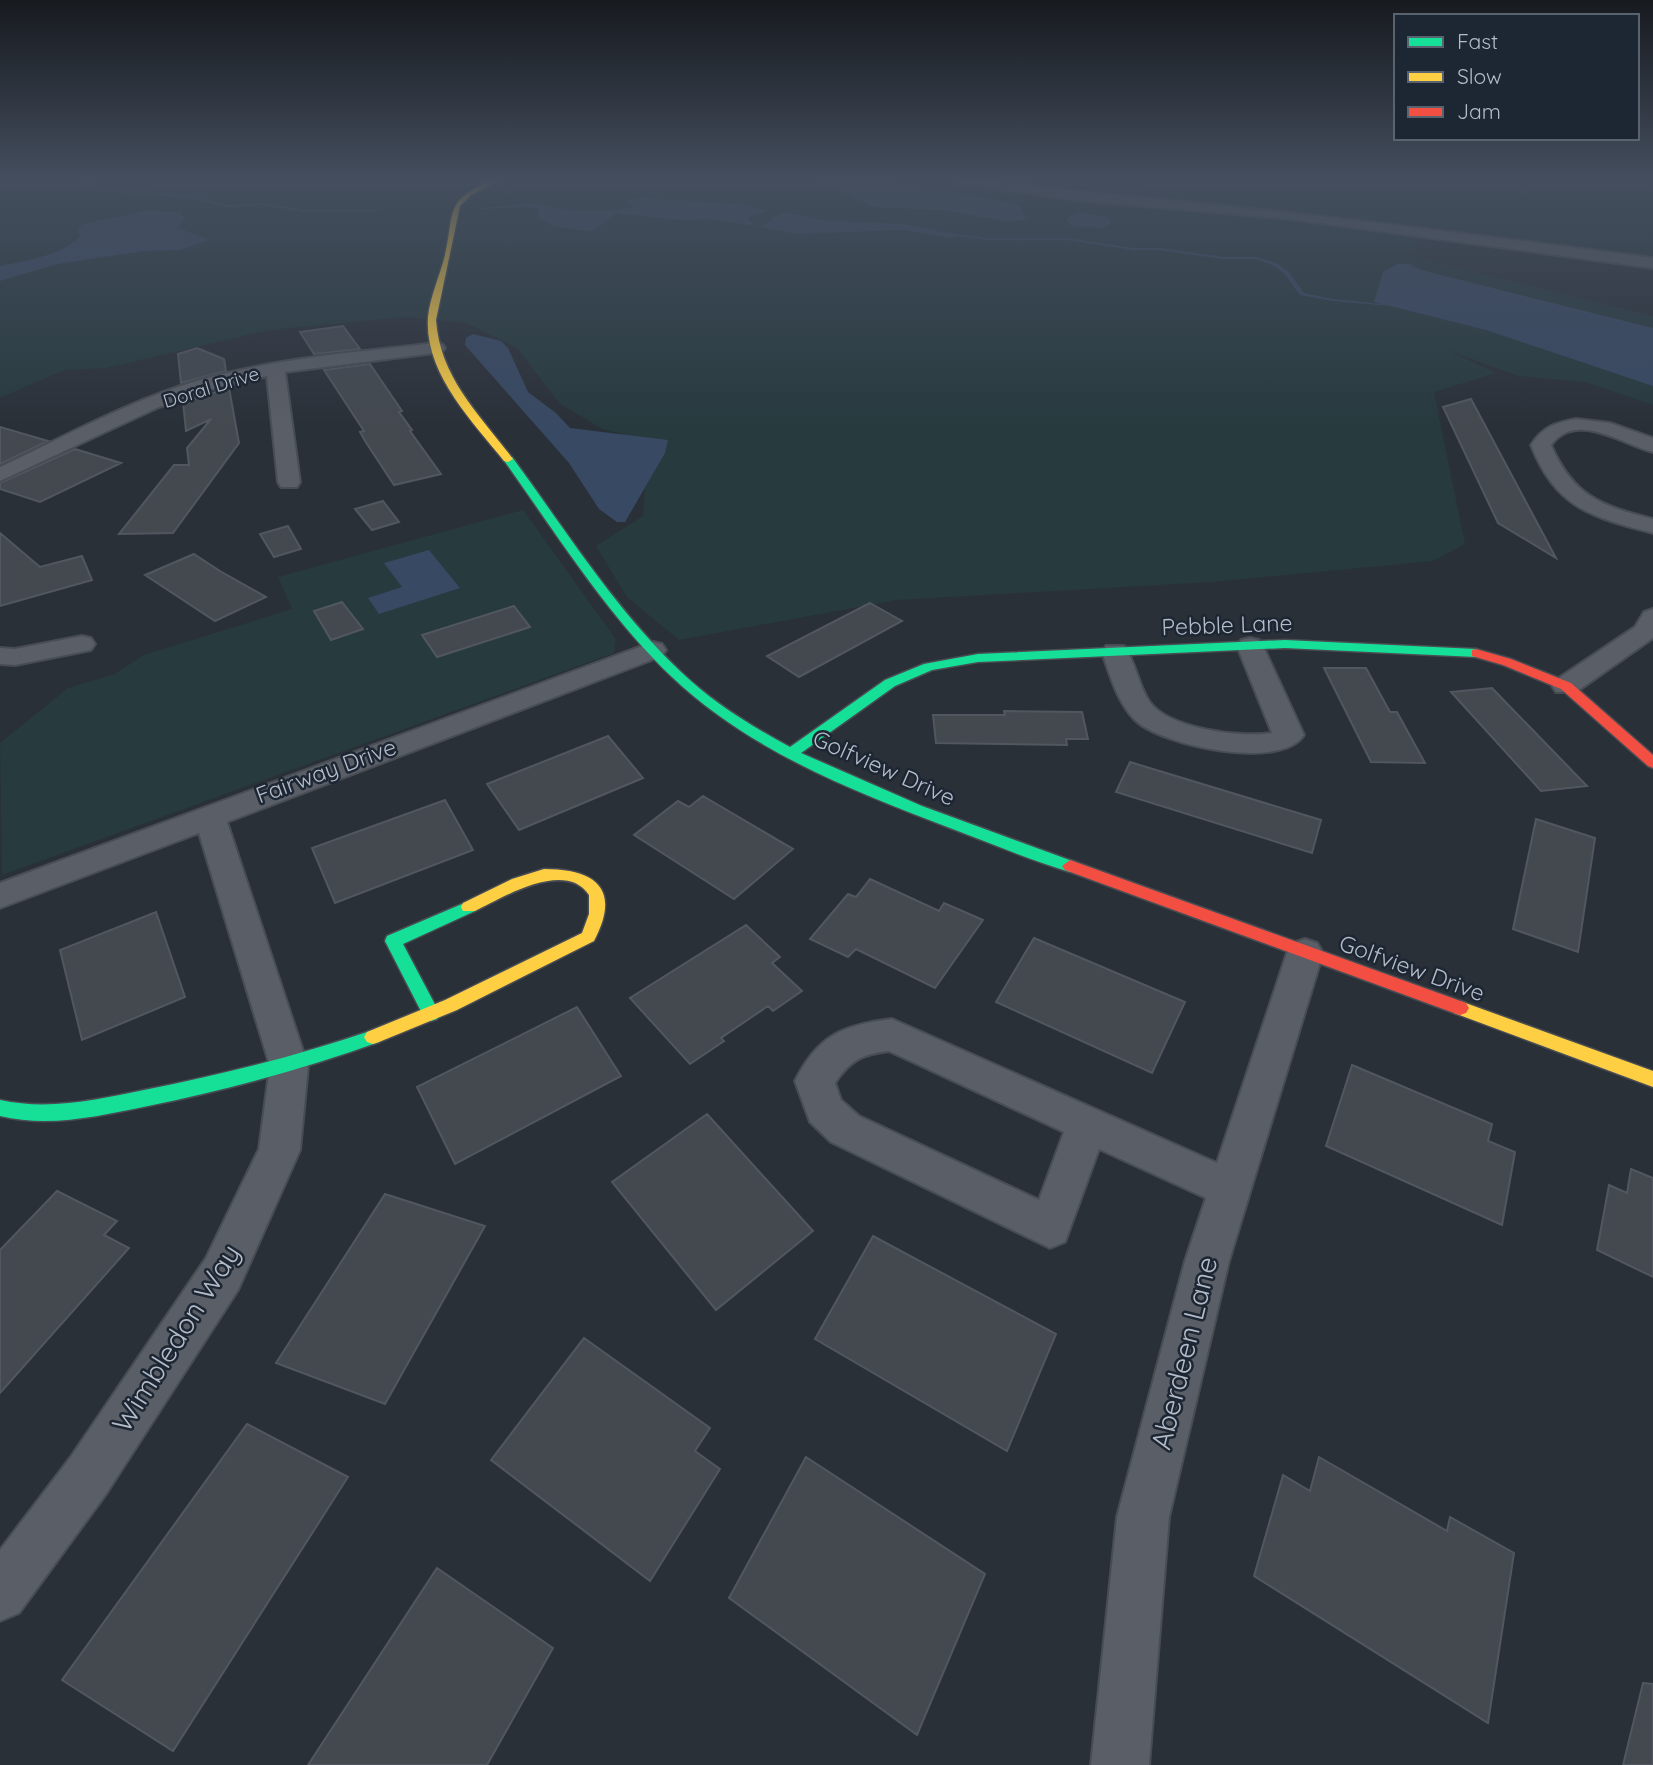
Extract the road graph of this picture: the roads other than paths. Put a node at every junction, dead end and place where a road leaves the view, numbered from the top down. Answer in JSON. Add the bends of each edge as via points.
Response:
{"nodes":[{"id":1,"x":445,"y":262,"type":"edge"},
{"id":2,"x":1558,"y":262,"type":"edge"},
{"id":3,"x":1595,"y":272,"type":"dead end"},
{"id":4,"x":436,"y":348,"type":"junction"},
{"id":5,"x":275,"y":368,"type":"junction"},
{"id":6,"x":1653,"y":446,"type":"edge"},
{"id":7,"x":0,"y":475,"type":"edge"},
{"id":8,"x":289,"y":482,"type":"dead end"},
{"id":9,"x":1653,"y":526,"type":"edge"},
{"id":10,"x":1653,"y":617,"type":"edge"},
{"id":11,"x":82,"y":644,"type":"dead end"},
{"id":12,"x":1250,"y":646,"type":"junction"},
{"id":13,"x":653,"y":650,"type":"junction"},
{"id":14,"x":1115,"y":652,"type":"junction"},
{"id":15,"x":0,"y":656,"type":"edge"},
{"id":16,"x":1566,"y":686,"type":"junction"},
{"id":17,"x":792,"y":752,"type":"junction"},
{"id":18,"x":1653,"y":763,"type":"edge"},
{"id":19,"x":209,"y":815,"type":"junction"},
{"id":20,"x":0,"y":896,"type":"edge"},
{"id":21,"x":1305,"y":953,"type":"junction"},
{"id":22,"x":430,"y":1014,"type":"junction"},
{"id":23,"x":289,"y":1066,"type":"junction"},
{"id":24,"x":1653,"y":1079,"type":"edge"},
{"id":25,"x":0,"y":1108,"type":"edge"},
{"id":26,"x":1087,"y":1125,"type":"junction"},
{"id":27,"x":1230,"y":1189,"type":"junction"},
{"id":28,"x":0,"y":1594,"type":"edge"},
{"id":29,"x":1120,"y":1765,"type":"edge"}],
"edges":[{"from":1,"to":4,"type":"street","name":"Golfview Drive","via":[[436,295],[432,335]]},
{"from":2,"to":3,"type":"street"},
{"from":4,"to":5,"type":"street","name":"Doral Drive"},
{"from":4,"to":13,"type":"street","name":"Golfview Drive","via":[[475,414]]},
{"from":5,"to":7,"type":"street","name":"Doral Drive","via":[[173,395]]},
{"from":5,"to":8,"type":"street"},
{"from":6,"to":9,"type":"street","via":[[1608,429],[1577,425],[1556,427],[1545,434],[1541,445],[1550,472],[1581,503]]},
{"from":10,"to":16,"type":"street","via":[[1646,631]]},
{"from":11,"to":15,"type":"street"},
{"from":12,"to":14,"type":"street","name":"Pebble Lane"},
{"from":12,"to":14,"type":"street","via":[[1287,724],[1290,735],[1285,741],[1225,741],[1159,725],[1135,700]]},
{"from":12,"to":16,"type":"street","name":"Pebble Lane","via":[[1467,651]]},
{"from":13,"to":17,"type":"street","name":"Golfview Drive","via":[[708,700]]},
{"from":13,"to":19,"type":"street","name":"Fairway Drive"},
{"from":14,"to":17,"type":"street","name":"Pebble Lane","via":[[978,658],[929,667],[890,683]]},
{"from":16,"to":18,"type":"street","name":"Pebble Lane"},
{"from":17,"to":21,"type":"street","name":"Golfview Drive","via":[[900,804]]},
{"from":19,"to":20,"type":"street","name":"Fairway Drive"},
{"from":19,"to":23,"type":"street","name":"Wimbledon Way"},
{"from":21,"to":24,"type":"street","name":"Golfview Drive"},
{"from":21,"to":27,"type":"street","name":"Aberdeen Lane"},
{"from":22,"to":22,"type":"street","via":[[588,937],[601,915],[598,892],[585,878],[536,876],[393,941]]},
{"from":22,"to":23,"type":"street"},
{"from":23,"to":25,"type":"street","via":[[74,1111],[12,1113]]},
{"from":23,"to":28,"type":"street","name":"Wimbledon Way","via":[[279,1150],[222,1274],[89,1476]]},
{"from":26,"to":26,"type":"street","via":[[892,1035],[857,1039],[832,1053],[815,1081],[824,1110],[845,1129],[1050,1227]]},
{"from":26,"to":27,"type":"street"},
{"from":27,"to":29,"type":"street","name":"Aberdeen Lane","via":[[1207,1261],[1143,1517]]}]}
